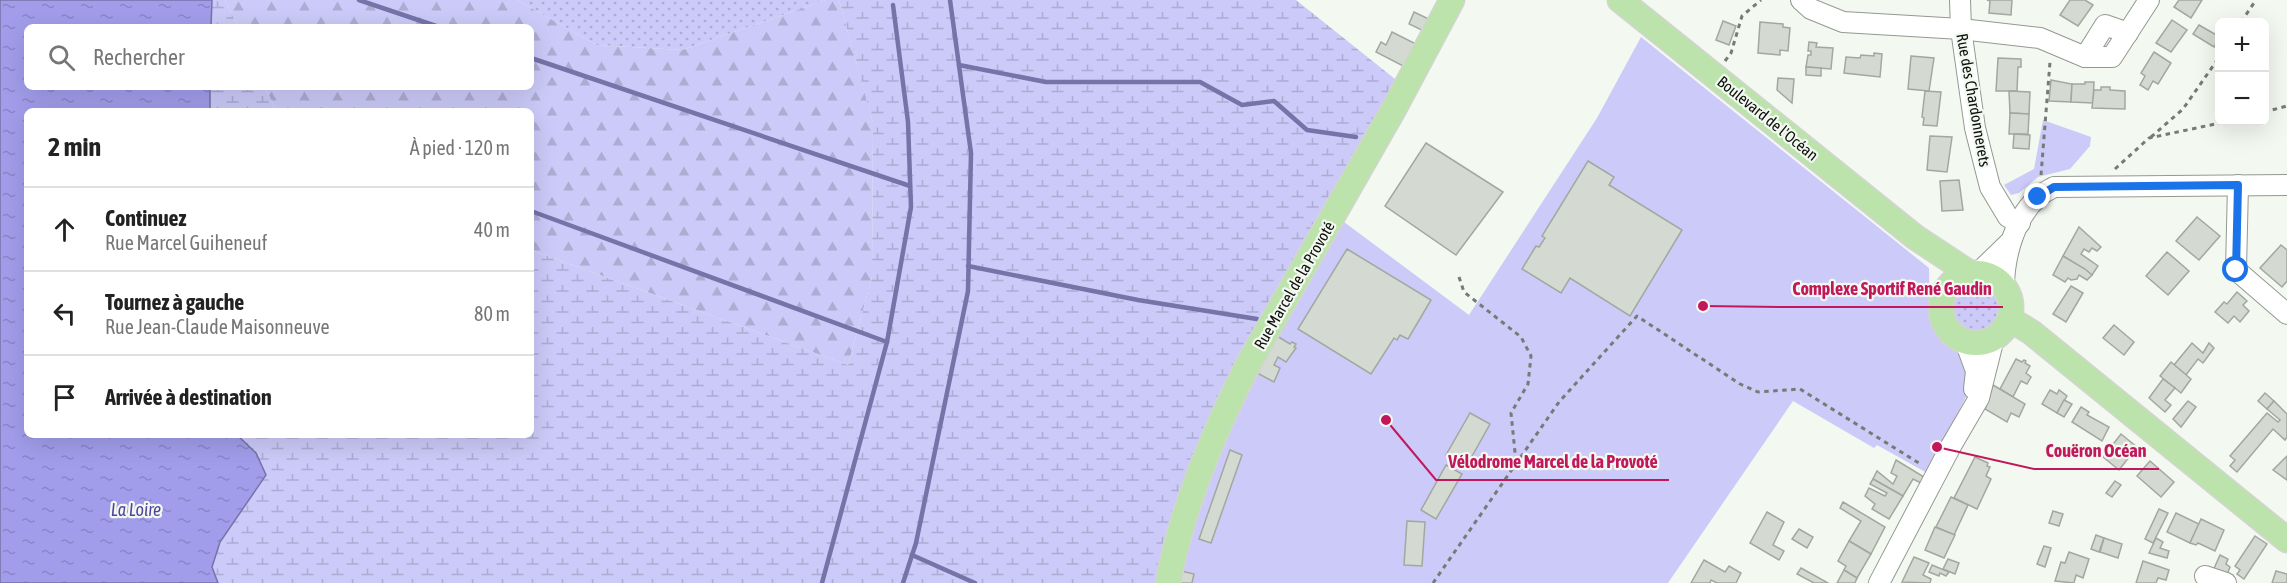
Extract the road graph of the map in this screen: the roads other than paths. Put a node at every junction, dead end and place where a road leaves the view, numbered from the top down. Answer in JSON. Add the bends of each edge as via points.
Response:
{"nodes":[{"id":1,"x":1452,"y":0,"type":"edge"},
{"id":2,"x":1620,"y":0,"type":"edge"},
{"id":3,"x":1801,"y":0,"type":"edge"},
{"id":4,"x":1960,"y":0,"type":"edge"},
{"id":5,"x":2149,"y":0,"type":"edge"},
{"id":6,"x":1961,"y":29,"type":"junction"},
{"id":7,"x":2238,"y":185,"type":"junction"},
{"id":8,"x":2287,"y":185,"type":"edge"},
{"id":9,"x":2020,"y":223,"type":"junction"},
{"id":10,"x":1915,"y":237,"type":"junction"},
{"id":11,"x":2009,"y":243,"type":"junction"},
{"id":12,"x":1974,"y":274,"type":"junction"},
{"id":13,"x":2004,"y":288,"type":"junction"},
{"id":14,"x":1945,"y":293,"type":"junction"},
{"id":15,"x":2287,"y":314,"type":"edge"},
{"id":16,"x":2009,"y":319,"type":"junction"},
{"id":17,"x":1994,"y":338,"type":"junction"},
{"id":18,"x":1965,"y":341,"type":"junction"},
{"id":19,"x":1973,"y":406,"type":"junction"},
{"id":20,"x":2287,"y":540,"type":"edge"},
{"id":21,"x":2205,"y":576,"type":"dead end"},
{"id":22,"x":1168,"y":583,"type":"edge"},
{"id":23,"x":1879,"y":583,"type":"edge"},
{"id":24,"x":2226,"y":583,"type":"edge"}],
"edges":[{"from":1,"to":22,"type":"main road","name":"Rue Marcel de la Provoté","via":[[1401,98],[1230,399],[1187,509]]},
{"from":2,"to":10,"type":"main road","name":"Boulevard de l'Océan"},
{"from":3,"to":6,"type":"street","via":[[1811,9],[1843,22]]},
{"from":4,"to":6,"type":"street","name":"Rue des Chardonnerets"},
{"from":5,"to":6,"type":"street","via":[[2112,57],[2085,57],[2040,38]]},
{"from":6,"to":9,"type":"street","name":"Rue des Chardonnerets","via":[[1975,128],[1990,187],[2008,217]]},
{"from":7,"to":8,"type":"street"},
{"from":7,"to":9,"type":"street","via":[[2054,187],[2040,195]]},
{"from":7,"to":15,"type":"street","via":[[2236,270]]},
{"from":9,"to":11,"type":"street"},
{"from":10,"to":12,"type":"main road","name":"Boulevard de l'Océan"},
{"from":10,"to":14,"type":"main road","name":"Boulevard de l'Océan","via":[[1936,268]]},
{"from":11,"to":12,"type":"street"},
{"from":11,"to":13,"type":"street"},
{"from":12,"to":13,"type":"main road","via":[[1993,278]]},
{"from":12,"to":14,"type":"main road","via":[[1958,278]]},
{"from":13,"to":16,"type":"main road","via":[[2010,303]]},
{"from":14,"to":18,"type":"main road","via":[[1941,307],[1944,322]]},
{"from":16,"to":17,"type":"main road"},
{"from":16,"to":20,"type":"main road","via":[[2031,332]]},
{"from":17,"to":18,"type":"main road","via":[[1980,343]]},
{"from":17,"to":19,"type":"street","via":[[1982,392]]},
{"from":18,"to":19,"type":"street","via":[[1976,371]]},
{"from":19,"to":23,"type":"street"},
{"from":21,"to":24,"type":"street"}]}
